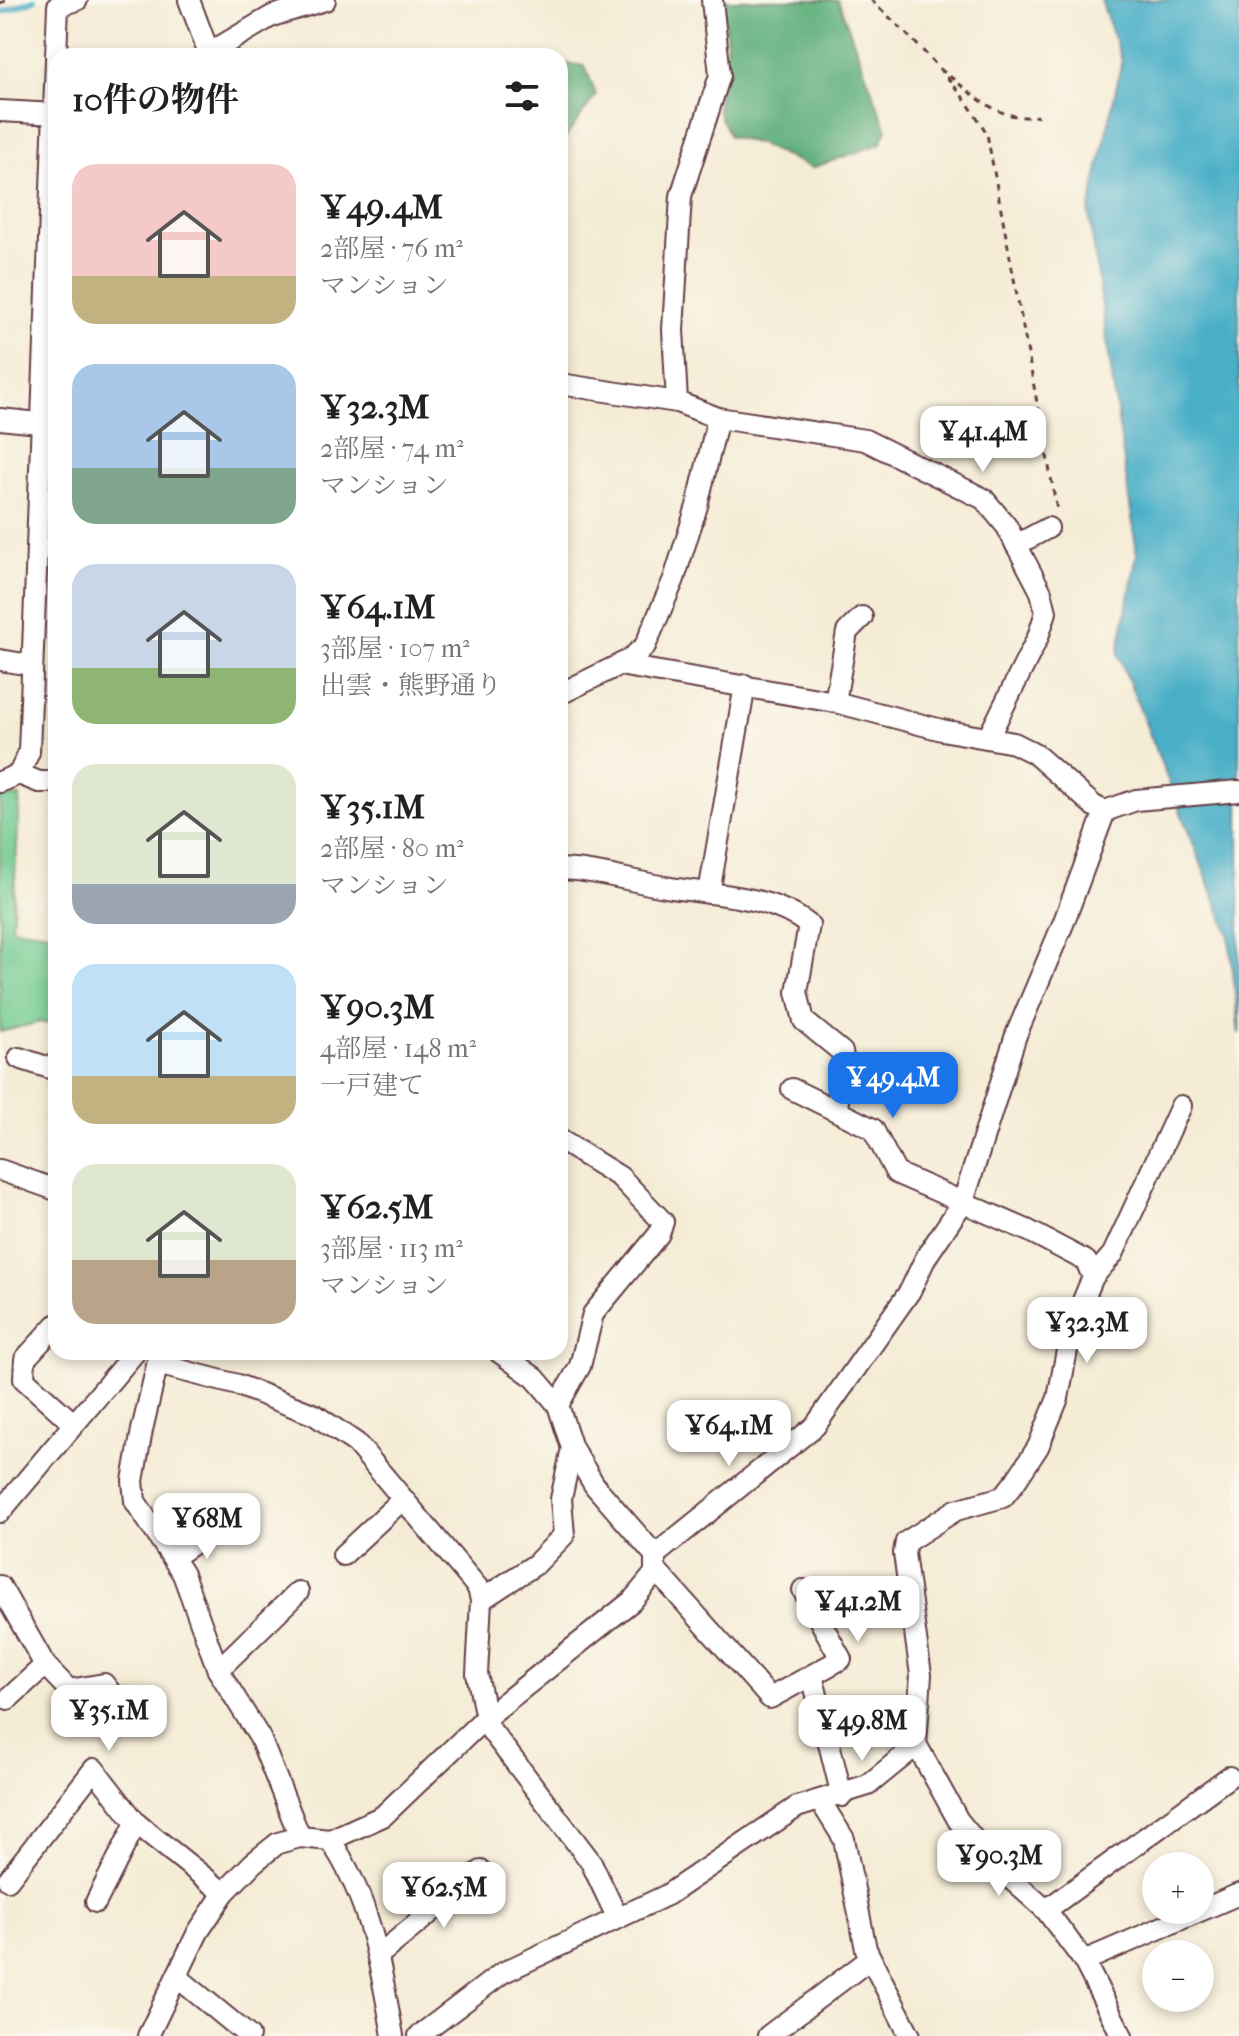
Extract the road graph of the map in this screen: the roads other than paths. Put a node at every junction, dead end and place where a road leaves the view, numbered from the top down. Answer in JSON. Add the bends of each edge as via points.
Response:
{"nodes":[{"id":1,"x":189,"y":0,"type":"edge"},
{"id":2,"x":325,"y":0,"type":"edge"},
{"id":3,"x":712,"y":0,"type":"edge"},
{"id":4,"x":68,"y":3,"type":"edge"},
{"id":5,"x":58,"y":48,"type":"edge"},
{"id":6,"x":206,"y":48,"type":"edge"},
{"id":7,"x":219,"y":48,"type":"edge"},
{"id":8,"x":0,"y":111,"type":"edge"},
{"id":9,"x":48,"y":114,"type":"edge"},
{"id":10,"x":48,"y":315,"type":"edge"},
{"id":11,"x":568,"y":385,"type":"edge"},
{"id":12,"x":677,"y":402,"type":"junction"},
{"id":13,"x":718,"y":418,"type":"junction"},
{"id":14,"x":0,"y":419,"type":"edge"},
{"id":15,"x":39,"y":423,"type":"junction"},
{"id":16,"x":1048,"y":528,"type":"road end"},
{"id":17,"x":1016,"y":545,"type":"junction"},
{"id":18,"x":862,"y":617,"type":"dead end"},
{"id":19,"x":0,"y":660,"type":"edge"},
{"id":20,"x":30,"y":665,"type":"junction"},
{"id":21,"x":619,"y":665,"type":"junction"},
{"id":22,"x":745,"y":685,"type":"junction"},
{"id":23,"x":568,"y":690,"type":"edge"},
{"id":24,"x":835,"y":702,"type":"junction"},
{"id":25,"x":988,"y":738,"type":"junction"},
{"id":26,"x":10,"y":778,"type":"edge"},
{"id":27,"x":48,"y":782,"type":"edge"},
{"id":28,"x":1239,"y":791,"type":"edge"},
{"id":29,"x":1105,"y":811,"type":"junction"},
{"id":30,"x":568,"y":870,"type":"edge"},
{"id":31,"x":709,"y":893,"type":"junction"},
{"id":32,"x":19,"y":1058,"type":"dead end"},
{"id":33,"x":48,"y":1067,"type":"edge"},
{"id":34,"x":792,"y":1089,"type":"dead end"},
{"id":35,"x":1181,"y":1106,"type":"dead end"},
{"id":36,"x":836,"y":1110,"type":"junction"},
{"id":37,"x":568,"y":1145,"type":"edge"},
{"id":38,"x":2,"y":1175,"type":"edge"},
{"id":39,"x":48,"y":1188,"type":"edge"},
{"id":40,"x":963,"y":1202,"type":"junction"},
{"id":41,"x":1093,"y":1277,"type":"junction"},
{"id":42,"x":48,"y":1334,"type":"edge"},
{"id":43,"x":128,"y":1360,"type":"edge"},
{"id":44,"x":159,"y":1360,"type":"edge"},
{"id":45,"x":165,"y":1360,"type":"edge"},
{"id":46,"x":510,"y":1360,"type":"edge"},
{"id":47,"x":558,"y":1405,"type":"junction"},
{"id":48,"x":74,"y":1424,"type":"junction"},
{"id":49,"x":572,"y":1448,"type":"junction"},
{"id":50,"x":403,"y":1499,"type":"junction"},
{"id":51,"x":0,"y":1512,"type":"edge"},
{"id":52,"x":216,"y":1528,"type":"dead end"},
{"id":53,"x":343,"y":1555,"type":"dead end"},
{"id":54,"x":173,"y":1557,"type":"junction"},
{"id":55,"x":655,"y":1562,"type":"junction"},
{"id":56,"x":0,"y":1586,"type":"edge"},
{"id":57,"x":803,"y":1590,"type":"dead end"},
{"id":58,"x":298,"y":1592,"type":"dead end"},
{"id":59,"x":481,"y":1600,"type":"junction"},
{"id":60,"x":45,"y":1665,"type":"junction"},
{"id":61,"x":218,"y":1670,"type":"junction"},
{"id":62,"x":812,"y":1675,"type":"junction"},
{"id":63,"x":8,"y":1699,"type":"dead end"},
{"id":64,"x":124,"y":1711,"type":"dead end"},
{"id":65,"x":484,"y":1719,"type":"junction"},
{"id":66,"x":916,"y":1744,"type":"junction"},
{"id":67,"x":1229,"y":1777,"type":"dead end"},
{"id":68,"x":842,"y":1796,"type":"junction"},
{"id":69,"x":821,"y":1802,"type":"junction"},
{"id":70,"x":136,"y":1823,"type":"junction"},
{"id":71,"x":300,"y":1837,"type":"junction"},
{"id":72,"x":330,"y":1840,"type":"junction"},
{"id":73,"x":481,"y":1871,"type":"dead end"},
{"id":74,"x":8,"y":1880,"type":"dead end"},
{"id":75,"x":224,"y":1893,"type":"junction"},
{"id":76,"x":1239,"y":1894,"type":"edge"},
{"id":77,"x":96,"y":1902,"type":"dead end"},
{"id":78,"x":1046,"y":1910,"type":"junction"},
{"id":79,"x":617,"y":1917,"type":"junction"},
{"id":80,"x":379,"y":1955,"type":"junction"},
{"id":81,"x":870,"y":1959,"type":"junction"},
{"id":82,"x":1084,"y":1961,"type":"junction"},
{"id":83,"x":177,"y":1977,"type":"junction"},
{"id":84,"x":148,"y":2036,"type":"edge"},
{"id":85,"x":249,"y":2036,"type":"edge"},
{"id":86,"x":393,"y":2036,"type":"edge"},
{"id":87,"x":419,"y":2036,"type":"edge"},
{"id":88,"x":768,"y":2036,"type":"edge"},
{"id":89,"x":910,"y":2036,"type":"edge"},
{"id":90,"x":1122,"y":2036,"type":"edge"}],
"edges":[{"from":1,"to":6,"type":"street"},
{"from":2,"to":7,"type":"street","via":[[272,16]]},
{"from":3,"to":12,"type":"street","via":[[720,75],[681,196],[673,330]]},
{"from":4,"to":5,"type":"street"},
{"from":8,"to":9,"type":"street"},
{"from":10,"to":15,"type":"street"},
{"from":11,"to":12,"type":"street"},
{"from":12,"to":13,"type":"street"},
{"from":13,"to":17,"type":"street","via":[[865,440],[984,499]]},
{"from":13,"to":21,"type":"street","via":[[674,579],[645,646]]},
{"from":14,"to":15,"type":"street"},
{"from":15,"to":20,"type":"street"},
{"from":16,"to":17,"type":"street"},
{"from":17,"to":25,"type":"street","via":[[1046,612]]},
{"from":18,"to":24,"type":"street","via":[[847,632]]},
{"from":19,"to":20,"type":"street"},
{"from":20,"to":26,"type":"street","via":[[29,752]]},
{"from":21,"to":22,"type":"street"},
{"from":21,"to":23,"type":"street"},
{"from":22,"to":24,"type":"street"},
{"from":22,"to":31,"type":"street"},
{"from":24,"to":25,"type":"street"},
{"from":25,"to":29,"type":"street","via":[[1034,753]]},
{"from":26,"to":27,"type":"street"},
{"from":28,"to":29,"type":"street","via":[[1136,800]]},
{"from":29,"to":40,"type":"street","via":[[1016,1035]]},
{"from":30,"to":31,"type":"street"},
{"from":31,"to":36,"type":"street","via":[[767,904],[809,925],[797,992],[804,1021],[842,1052],[845,1067]]},
{"from":32,"to":33,"type":"street"},
{"from":34,"to":36,"type":"street"},
{"from":35,"to":41,"type":"street","via":[[1113,1254]]},
{"from":36,"to":40,"type":"street","via":[[873,1129],[896,1173]]},
{"from":37,"to":47,"type":"street","via":[[620,1177],[663,1222],[659,1234],[593,1314],[580,1366]]},
{"from":38,"to":39,"type":"street"},
{"from":40,"to":41,"type":"street","via":[[1086,1261]]},
{"from":40,"to":55,"type":"street","via":[[910,1291],[815,1426]]},
{"from":41,"to":66,"type":"street","via":[[1071,1329],[1058,1398],[1038,1447],[1015,1482],[1003,1497],[956,1510],[906,1542],[921,1675]]},
{"from":42,"to":48,"type":"street","via":[[25,1359],[24,1379]]},
{"from":43,"to":48,"type":"street"},
{"from":44,"to":54,"type":"street","via":[[133,1481],[135,1501]]},
{"from":45,"to":50,"type":"street","via":[[315,1415],[356,1443]]},
{"from":46,"to":47,"type":"street"},
{"from":47,"to":49,"type":"street"},
{"from":48,"to":51,"type":"street"},
{"from":49,"to":55,"type":"street"},
{"from":49,"to":59,"type":"street","via":[[561,1499],[564,1535],[536,1564]]},
{"from":50,"to":53,"type":"street"},
{"from":50,"to":59,"type":"street","via":[[478,1588]]},
{"from":52,"to":54,"type":"street"},
{"from":54,"to":61,"type":"street"},
{"from":55,"to":62,"type":"street","via":[[770,1698]]},
{"from":55,"to":65,"type":"street","via":[[649,1584],[632,1601]]},
{"from":56,"to":60,"type":"street"},
{"from":57,"to":62,"type":"street","via":[[841,1659]]},
{"from":58,"to":61,"type":"street"},
{"from":59,"to":65,"type":"street","via":[[476,1655]]},
{"from":60,"to":63,"type":"street"},
{"from":60,"to":64,"type":"street","via":[[69,1690],[104,1684]]},
{"from":61,"to":71,"type":"street","via":[[260,1738]]},
{"from":62,"to":68,"type":"street"},
{"from":65,"to":72,"type":"street","via":[[383,1816]]},
{"from":65,"to":79,"type":"street","via":[[591,1862]]},
{"from":66,"to":68,"type":"street","via":[[881,1777]]},
{"from":66,"to":78,"type":"street","via":[[958,1820],[994,1864]]},
{"from":67,"to":78,"type":"street"},
{"from":68,"to":69,"type":"street"},
{"from":69,"to":79,"type":"street","via":[[797,1807],[667,1895]]},
{"from":69,"to":81,"type":"street","via":[[844,1839]]},
{"from":70,"to":74,"type":"street","via":[[94,1769]]},
{"from":70,"to":75,"type":"street"},
{"from":70,"to":77,"type":"street"},
{"from":71,"to":72,"type":"street"},
{"from":71,"to":75,"type":"street","via":[[278,1843]]},
{"from":72,"to":80,"type":"street","via":[[351,1870]]},
{"from":73,"to":80,"type":"street"},
{"from":75,"to":83,"type":"street"},
{"from":76,"to":82,"type":"street"},
{"from":78,"to":82,"type":"street"},
{"from":79,"to":87,"type":"street","via":[[502,1973]]},
{"from":80,"to":86,"type":"street"},
{"from":81,"to":88,"type":"street"},
{"from":81,"to":89,"type":"street"},
{"from":82,"to":90,"type":"street"},
{"from":83,"to":84,"type":"street"},
{"from":83,"to":85,"type":"street"}]}
